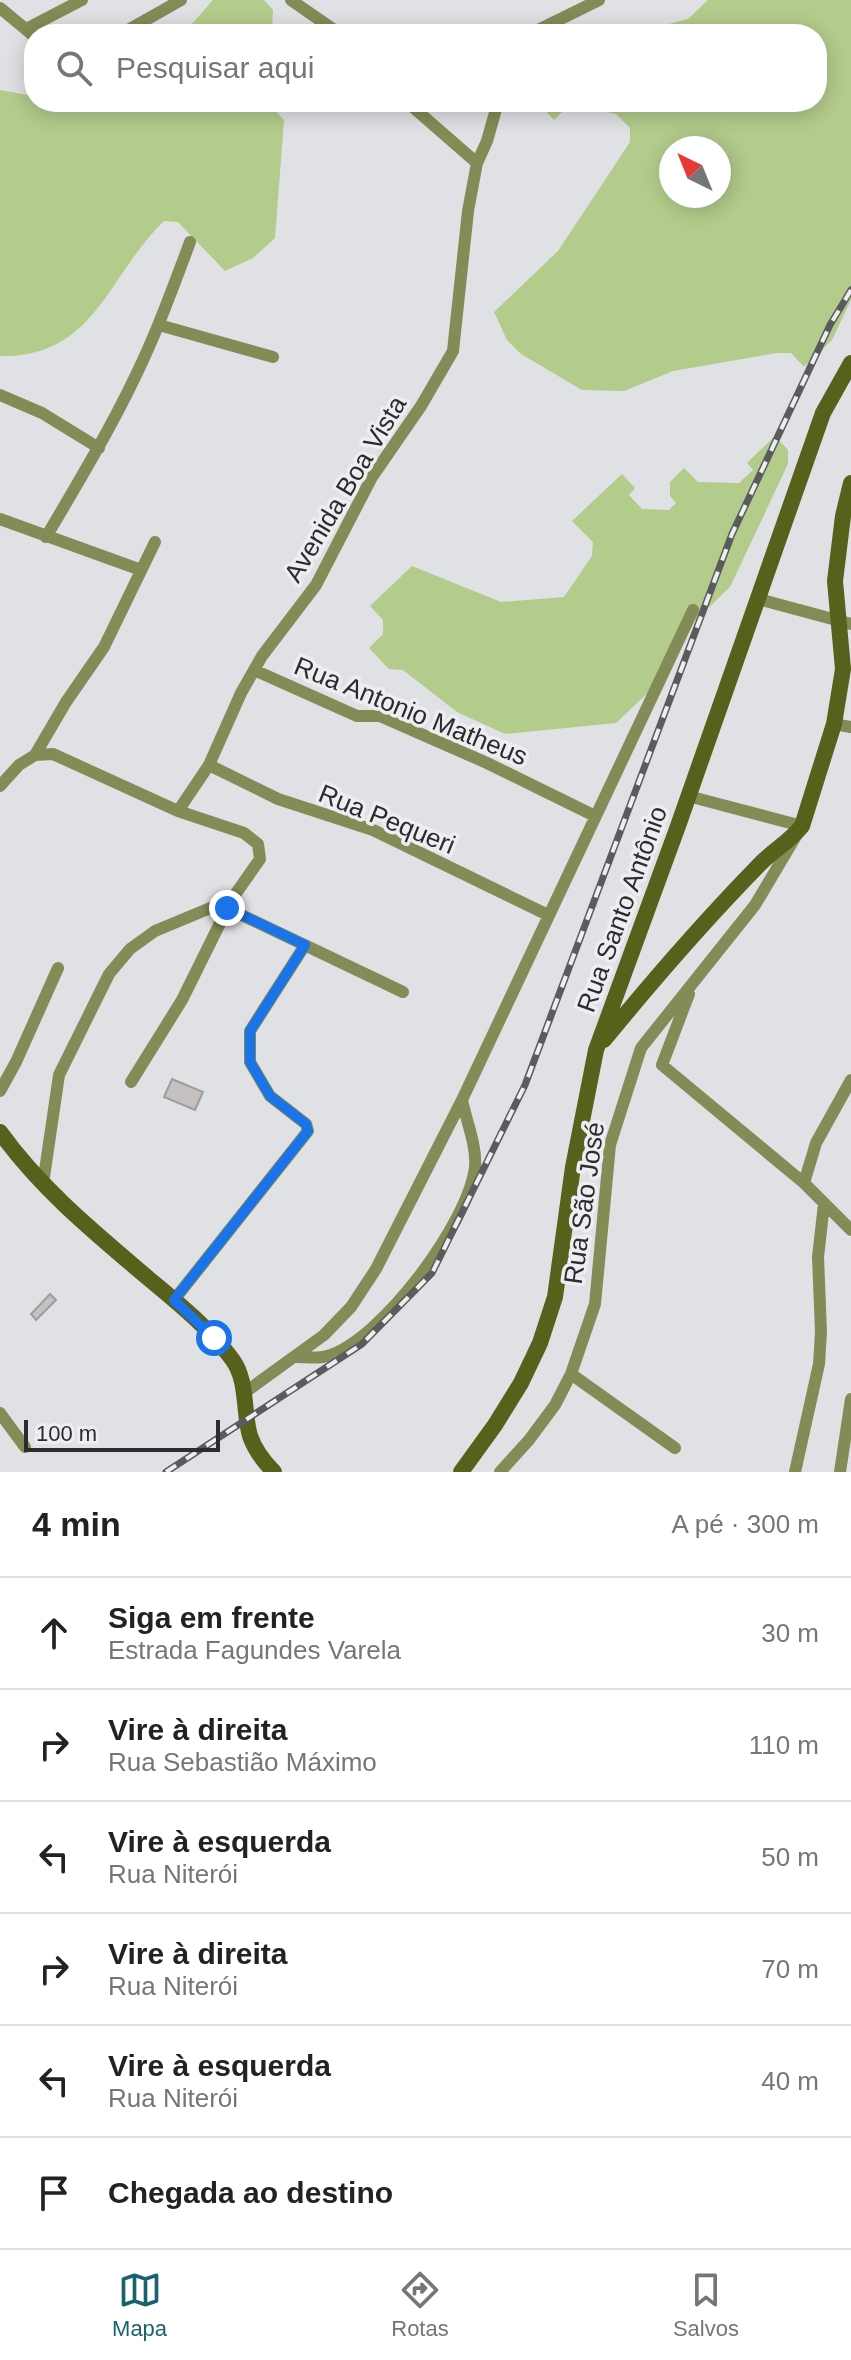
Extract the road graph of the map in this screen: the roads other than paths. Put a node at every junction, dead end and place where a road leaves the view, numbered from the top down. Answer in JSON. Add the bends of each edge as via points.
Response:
{"nodes":[{"id":1,"x":82,"y":0,"type":"edge"},
{"id":2,"x":181,"y":0,"type":"edge"},
{"id":3,"x":291,"y":0,"type":"edge"},
{"id":4,"x":599,"y":0,"type":"edge"},
{"id":5,"x":0,"y":8,"type":"edge"},
{"id":6,"x":43,"y":24,"type":"edge"},
{"id":7,"x":139,"y":24,"type":"edge"},
{"id":8,"x":327,"y":24,"type":"edge"},
{"id":9,"x":550,"y":24,"type":"edge"},
{"id":10,"x":24,"y":27,"type":"edge"},
{"id":11,"x":418,"y":112,"type":"edge"},
{"id":12,"x":495,"y":112,"type":"edge"},
{"id":13,"x":477,"y":163,"type":"junction"},
{"id":14,"x":190,"y":242,"type":"dead end"},
{"id":15,"x":159,"y":325,"type":"junction"},
{"id":16,"x":273,"y":357,"type":"dead end"},
{"id":17,"x":851,"y":363,"type":"edge"},
{"id":18,"x":0,"y":395,"type":"edge"},
{"id":19,"x":99,"y":448,"type":"junction"},
{"id":20,"x":851,"y":483,"type":"edge"},
{"id":21,"x":0,"y":519,"type":"edge"},
{"id":22,"x":46,"y":537,"type":"junction"},
{"id":23,"x":155,"y":542,"type":"dead end"},
{"id":24,"x":141,"y":570,"type":"junction"},
{"id":25,"x":758,"y":599,"type":"junction"},
{"id":26,"x":693,"y":610,"type":"dead end"},
{"id":27,"x":844,"y":622,"type":"edge"},
{"id":28,"x":254,"y":670,"type":"junction"},
{"id":29,"x":842,"y":726,"type":"edge"},
{"id":30,"x":35,"y":755,"type":"junction"},
{"id":31,"x":209,"y":765,"type":"junction"},
{"id":32,"x":5,"y":772,"type":"edge"},
{"id":33,"x":0,"y":786,"type":"edge"},
{"id":34,"x":688,"y":796,"type":"junction"},
{"id":35,"x":178,"y":811,"type":"junction"},
{"id":36,"x":595,"y":816,"type":"junction"},
{"id":37,"x":802,"y":826,"type":"junction"},
{"id":38,"x":230,"y":903,"type":"junction"},
{"id":39,"x":548,"y":915,"type":"junction"},
{"id":40,"x":305,"y":945,"type":"junction"},
{"id":41,"x":58,"y":968,"type":"dead end"},
{"id":42,"x":694,"y":981,"type":"junction"},
{"id":43,"x":403,"y":992,"type":"dead end"},
{"id":44,"x":596,"y":1050,"type":"junction"},
{"id":45,"x":851,"y":1080,"type":"edge"},
{"id":46,"x":131,"y":1082,"type":"dead end"},
{"id":47,"x":0,"y":1091,"type":"edge"},
{"id":48,"x":462,"y":1100,"type":"junction"},
{"id":49,"x":0,"y":1132,"type":"edge"},
{"id":50,"x":804,"y":1183,"type":"junction"},
{"id":51,"x":43,"y":1184,"type":"junction"},
{"id":52,"x":824,"y":1204,"type":"junction"},
{"id":53,"x":851,"y":1230,"type":"edge"},
{"id":54,"x":174,"y":1300,"type":"junction"},
{"id":55,"x":296,"y":1357,"type":"junction"},
{"id":56,"x":571,"y":1374,"type":"junction"},
{"id":57,"x":244,"y":1393,"type":"junction"},
{"id":58,"x":851,"y":1399,"type":"edge"},
{"id":59,"x":0,"y":1413,"type":"edge"},
{"id":60,"x":25,"y":1447,"type":"dead end"},
{"id":61,"x":675,"y":1448,"type":"dead end"},
{"id":62,"x":274,"y":1472,"type":"edge"},
{"id":63,"x":461,"y":1472,"type":"edge"},
{"id":64,"x":500,"y":1472,"type":"edge"},
{"id":65,"x":795,"y":1472,"type":"edge"},
{"id":66,"x":840,"y":1472,"type":"edge"}],
"edges":[{"from":1,"to":6,"type":"street"},
{"from":2,"to":7,"type":"street"},
{"from":3,"to":8,"type":"street"},
{"from":4,"to":9,"type":"street"},
{"from":5,"to":10,"type":"street"},
{"from":11,"to":13,"type":"street"},
{"from":12,"to":13,"type":"street","name":"Avenida Boa Vista"},
{"from":13,"to":28,"type":"street","name":"Avenida Boa Vista","via":[[453,351],[372,477],[316,585]]},
{"from":14,"to":15,"type":"street"},
{"from":15,"to":16,"type":"street"},
{"from":15,"to":19,"type":"street"},
{"from":17,"to":25,"type":"main road","name":"Rua Santo Antônio","via":[[823,413]]},
{"from":18,"to":19,"type":"street"},
{"from":19,"to":22,"type":"street"},
{"from":20,"to":27,"type":"main road","name":"Rua São José","via":[[835,581]]},
{"from":21,"to":22,"type":"street"},
{"from":22,"to":24,"type":"street"},
{"from":23,"to":24,"type":"street"},
{"from":24,"to":30,"type":"street","via":[[104,647]]},
{"from":25,"to":27,"type":"street"},
{"from":25,"to":34,"type":"main road","name":"Rua Santo Antônio"},
{"from":26,"to":36,"type":"street"},
{"from":27,"to":29,"type":"main road","name":"Rua São José"},
{"from":28,"to":31,"type":"street","name":"Avenida Boa Vista"},
{"from":28,"to":36,"type":"street","name":"Rua Antonio Matheus","via":[[357,716],[380,716]]},
{"from":29,"to":37,"type":"main road","name":"Rua São José"},
{"from":30,"to":32,"type":"street"},
{"from":30,"to":35,"type":"street","via":[[53,754]]},
{"from":31,"to":35,"type":"street","name":"Avenida Boa Vista"},
{"from":31,"to":39,"type":"street","name":"Rua Pequeri","via":[[278,799],[373,830]]},
{"from":32,"to":33,"type":"street"},
{"from":34,"to":37,"type":"street"},
{"from":34,"to":44,"type":"main road","name":"Rua Santo Antônio"},
{"from":35,"to":38,"type":"street","via":[[244,833],[258,844],[260,859]]},
{"from":36,"to":39,"type":"street"},
{"from":37,"to":42,"type":"street","name":"Rua São José","via":[[755,905]]},
{"from":37,"to":44,"type":"main road","name":"Rua São José","via":[[763,861]]},
{"from":38,"to":40,"type":"street"},
{"from":38,"to":46,"type":"street","via":[[182,1000]]},
{"from":38,"to":51,"type":"street","via":[[155,931],[109,974],[59,1075]]},
{"from":39,"to":48,"type":"street"},
{"from":40,"to":43,"type":"street"},
{"from":40,"to":54,"type":"street","via":[[250,1031],[250,1062],[270,1096],[308,1131]]},
{"from":41,"to":47,"type":"street"},
{"from":42,"to":50,"type":"street","via":[[662,1065]]},
{"from":42,"to":56,"type":"street","name":"Rua São José","via":[[641,1048],[610,1145],[595,1304]]},
{"from":44,"to":63,"type":"main road","name":"Rua Santo Antônio","via":[[555,1297],[521,1383]]},
{"from":45,"to":50,"type":"street","via":[[816,1143]]},
{"from":48,"to":55,"type":"street","via":[[376,1269],[351,1307]]},
{"from":48,"to":55,"type":"street","via":[[475,1165],[468,1194],[440,1248],[357,1340],[327,1356]]},
{"from":49,"to":51,"type":"main road"},
{"from":50,"to":52,"type":"street"},
{"from":51,"to":54,"type":"main road"},
{"from":52,"to":53,"type":"street"},
{"from":52,"to":65,"type":"street","via":[[818,1257],[819,1364]]},
{"from":54,"to":57,"type":"main road","via":[[235,1363]]},
{"from":55,"to":57,"type":"street"},
{"from":56,"to":61,"type":"street"},
{"from":56,"to":64,"type":"street","name":"Rua São José","via":[[555,1405]]},
{"from":57,"to":62,"type":"main road","via":[[251,1437]]},
{"from":58,"to":66,"type":"street"},
{"from":59,"to":60,"type":"street"}]}
